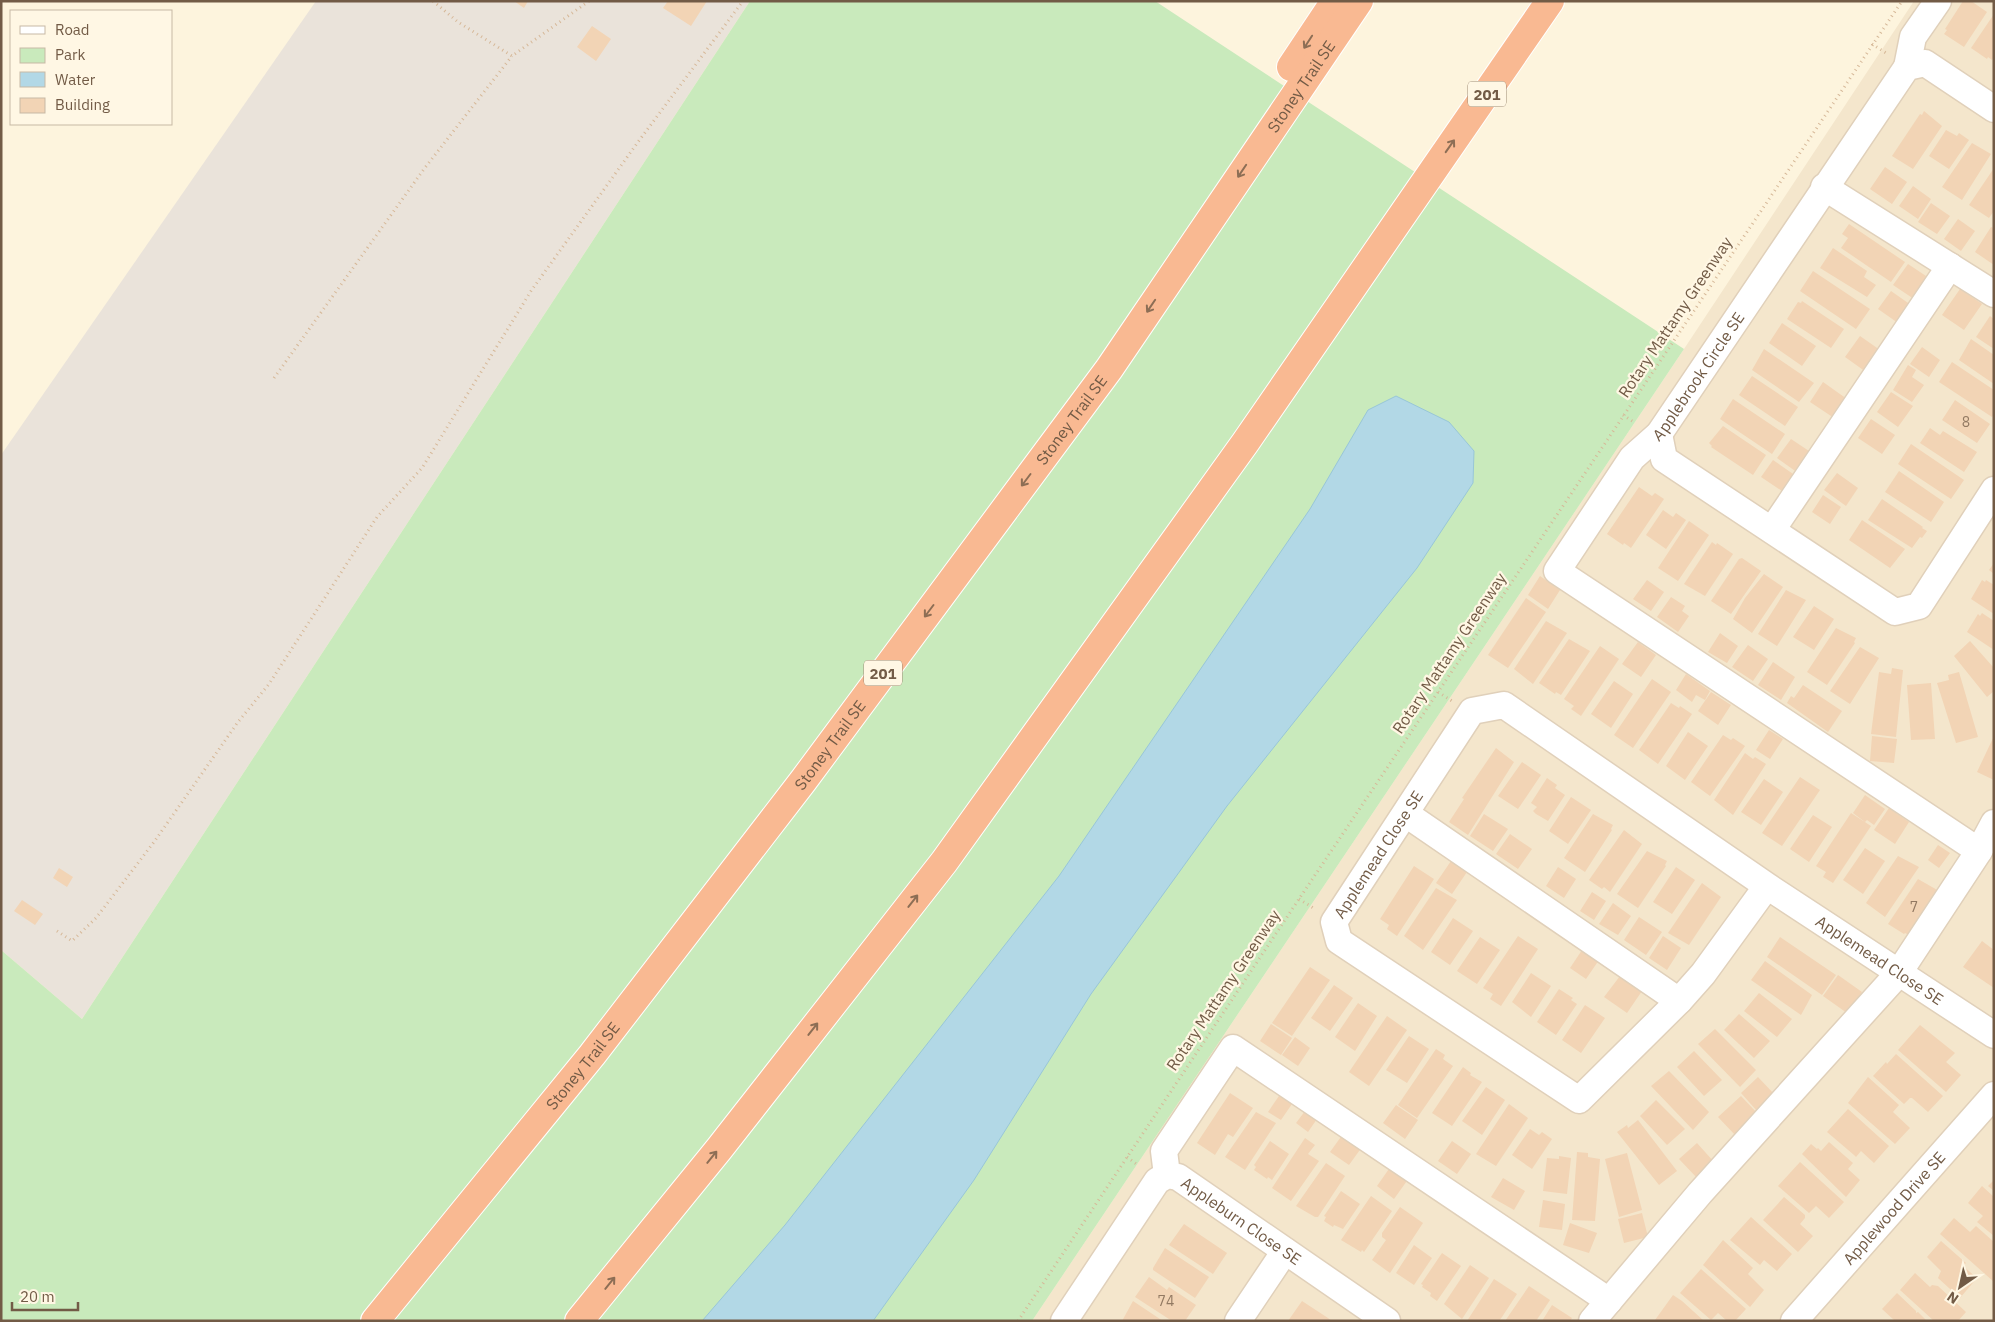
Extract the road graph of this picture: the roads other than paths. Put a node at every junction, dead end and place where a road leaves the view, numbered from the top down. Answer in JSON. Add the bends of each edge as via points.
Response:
{"nodes":[{"id":1,"x":1335,"y":1,"type":"edge"},
{"id":2,"x":1359,"y":1,"type":"edge"},
{"id":3,"x":1550,"y":1,"type":"edge"},
{"id":4,"x":1938,"y":1,"type":"edge"},
{"id":5,"x":1907,"y":66,"type":"junction"},
{"id":6,"x":1994,"y":109,"type":"edge"},
{"id":7,"x":1260,"y":144,"type":"junction"},
{"id":8,"x":1824,"y":187,"type":"junction"},
{"id":9,"x":1950,"y":266,"type":"junction"},
{"id":10,"x":1994,"y":294,"type":"edge"},
{"id":11,"x":1660,"y":434,"type":"junction"},
{"id":12,"x":1994,"y":490,"type":"edge"},
{"id":13,"x":1772,"y":530,"type":"junction"},
{"id":14,"x":1406,"y":814,"type":"junction"},
{"id":15,"x":1994,"y":823,"type":"edge"},
{"id":16,"x":1979,"y":852,"type":"junction"},
{"id":17,"x":1767,"y":886,"type":"junction"},
{"id":18,"x":1898,"y":974,"type":"junction"},
{"id":19,"x":1679,"y":1001,"type":"junction"},
{"id":20,"x":1994,"y":1035,"type":"edge"},
{"id":21,"x":1994,"y":1095,"type":"edge"},
{"id":22,"x":1167,"y":1175,"type":"junction"},
{"id":23,"x":1285,"y":1251,"type":"junction"},
{"id":24,"x":1609,"y":1301,"type":"junction"},
{"id":25,"x":375,"y":1321,"type":"edge"},
{"id":26,"x":579,"y":1321,"type":"edge"},
{"id":27,"x":1064,"y":1321,"type":"edge"},
{"id":28,"x":1238,"y":1321,"type":"edge"},
{"id":29,"x":1387,"y":1321,"type":"edge"},
{"id":30,"x":1592,"y":1321,"type":"edge"},
{"id":31,"x":1794,"y":1321,"type":"edge"}],
"edges":[{"from":1,"to":7,"type":"highway","one_way":true,"via":[[1273,95]]},
{"from":2,"to":7,"type":"highway","name":"Stoney Trail SE","number":"201"},
{"from":26,"to":3,"type":"highway","number":"201","one_way":true,"via":[[719,1149],[944,862],[1245,443]]},
{"from":4,"to":5,"type":"street","via":[[1913,37]]},
{"from":5,"to":6,"type":"street","via":[[1925,63]]},
{"from":5,"to":8,"type":"street","name":"Applebrook Circle SE"},
{"from":7,"to":25,"type":"highway","name":"Stoney Trail SE","number":"201","one_way":true,"via":[[1109,369],[803,781],[592,1055]]},
{"from":8,"to":9,"type":"street"},
{"from":8,"to":11,"type":"street","name":"Applebrook Circle SE"},
{"from":9,"to":10,"type":"street"},
{"from":9,"to":13,"type":"street"},
{"from":11,"to":13,"type":"street","name":"Applebrook Circle SE","via":[[1664,459]]},
{"from":11,"to":16,"type":"street","via":[[1632,458],[1557,571]]},
{"from":12,"to":13,"type":"street","name":"Applebrook Circle SE","via":[[1919,606],[1896,612]]},
{"from":14,"to":17,"type":"street","name":"Applemead Close SE","via":[[1472,711],[1504,705]]},
{"from":14,"to":19,"type":"street"},
{"from":14,"to":19,"type":"street","name":"Applemead Close SE","via":[[1334,922],[1339,941],[1579,1100]]},
{"from":15,"to":16,"type":"street"},
{"from":16,"to":18,"type":"street"},
{"from":17,"to":18,"type":"street","name":"Applemead Close SE"},
{"from":17,"to":19,"type":"street","name":"Applemead Close SE","via":[[1703,974]]},
{"from":18,"to":20,"type":"street","name":"Applemead Close SE"},
{"from":18,"to":24,"type":"street","via":[[1700,1193]]},
{"from":21,"to":31,"type":"street","name":"Applewood Drive SE"},
{"from":22,"to":23,"type":"street","name":"Appleburn Close SE","via":[[1178,1177]]},
{"from":22,"to":24,"type":"street","via":[[1164,1151],[1233,1048]]},
{"from":22,"to":27,"type":"street","name":"Appleburn Close SE","via":[[1157,1181]]},
{"from":23,"to":28,"type":"street"},
{"from":23,"to":29,"type":"street","name":"Appleburn Close SE"},
{"from":24,"to":30,"type":"street"}]}
